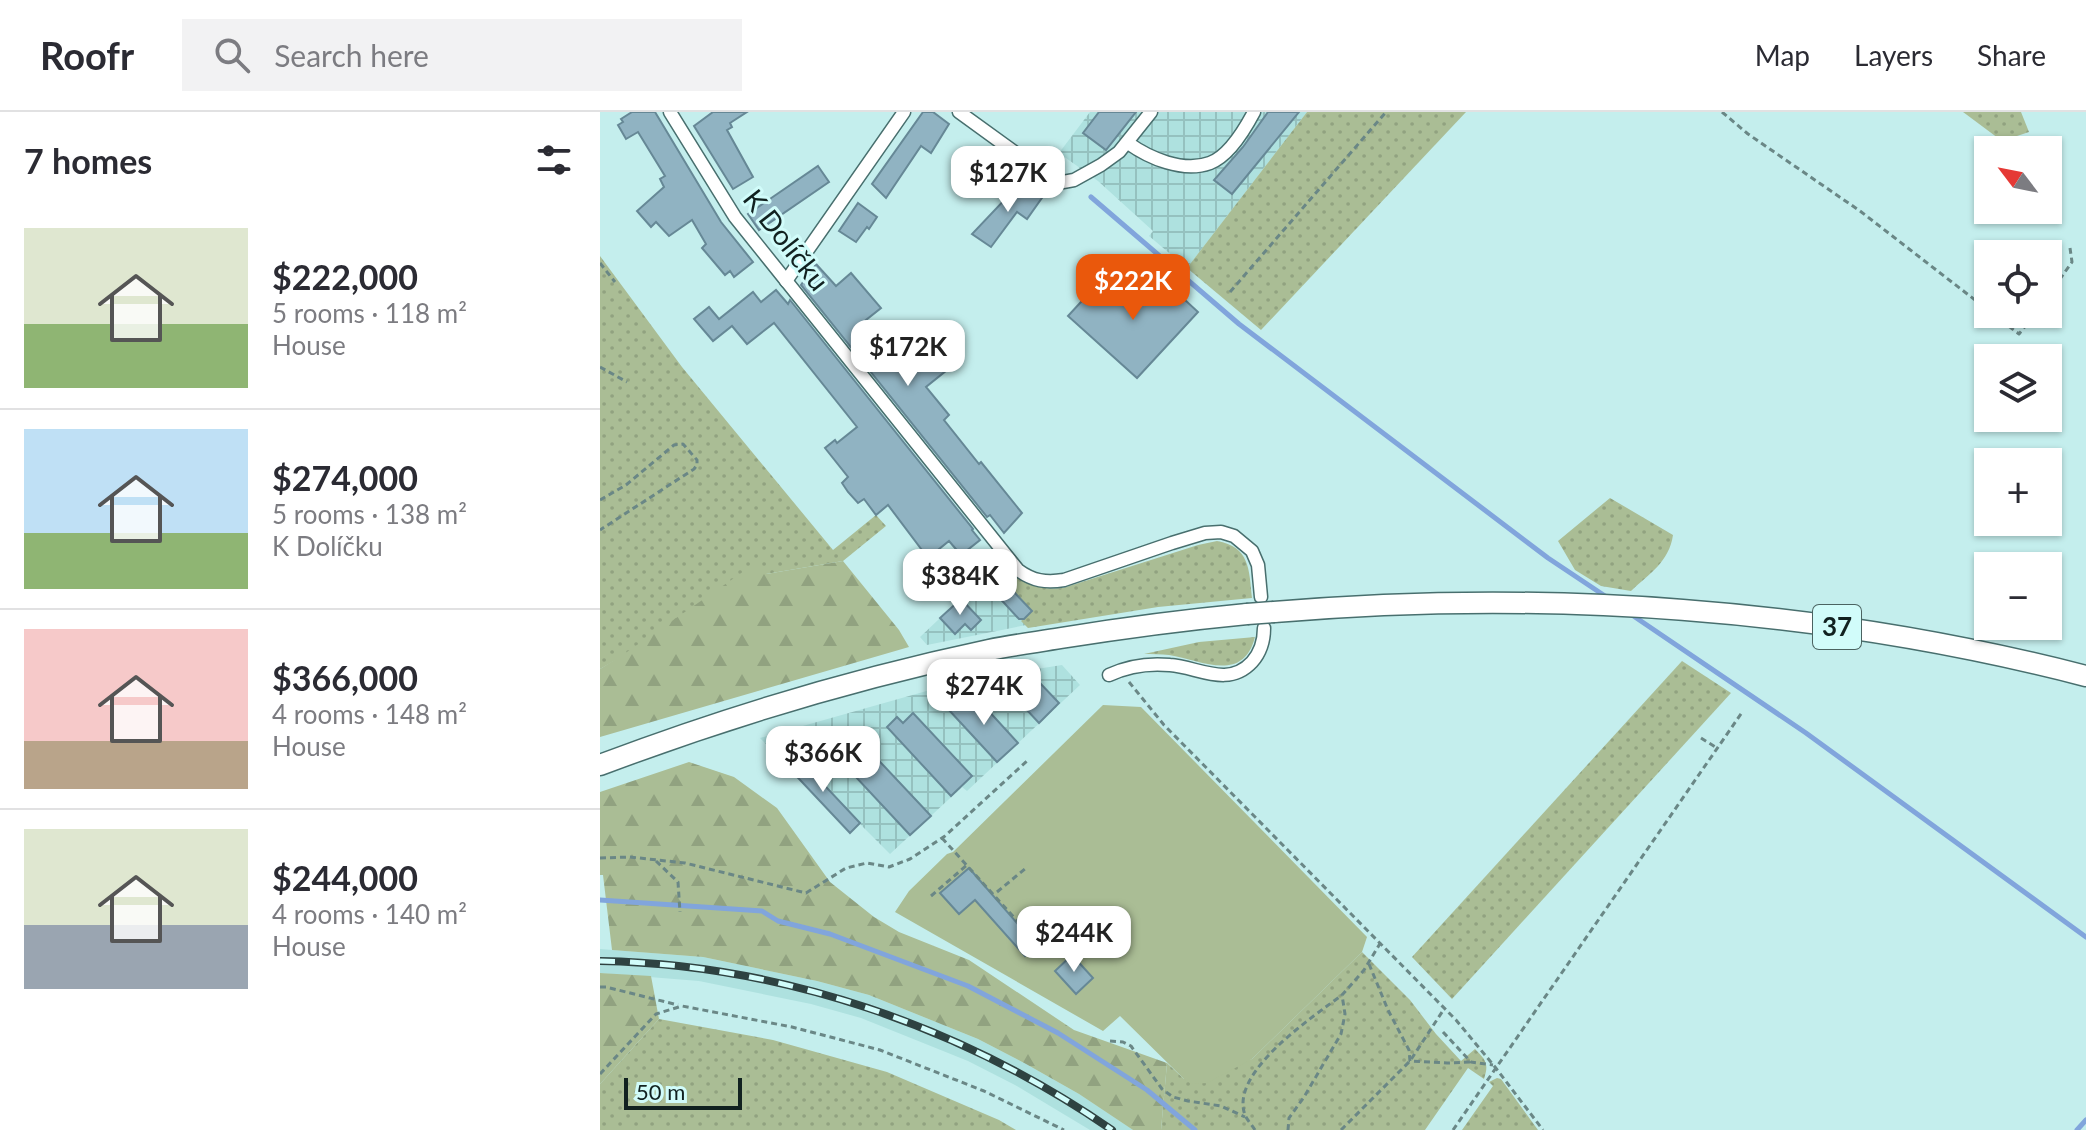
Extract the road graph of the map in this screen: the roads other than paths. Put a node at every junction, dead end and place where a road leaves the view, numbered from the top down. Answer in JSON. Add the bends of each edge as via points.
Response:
{"nodes":[{"id":1,"x":670,"y":112,"type":"edge"},
{"id":2,"x":904,"y":112,"type":"edge"},
{"id":3,"x":959,"y":112,"type":"edge"},
{"id":4,"x":1151,"y":112,"type":"edge"},
{"id":5,"x":1254,"y":112,"type":"edge"},
{"id":6,"x":1128,"y":143,"type":"junction"},
{"id":7,"x":786,"y":281,"type":"junction"},
{"id":8,"x":1267,"y":612,"type":"junction"},
{"id":9,"x":1114,"y":672,"type":"road end"},
{"id":10,"x":2086,"y":676,"type":"edge"},
{"id":11,"x":600,"y":765,"type":"edge"}],
"edges":[{"from":1,"to":7,"type":"street","name":"K Dolíčku","via":[[735,217]]},
{"from":2,"to":7,"type":"street"},
{"from":3,"to":6,"type":"street","via":[[1063,182],[1101,165]]},
{"from":4,"to":6,"type":"street"},
{"from":5,"to":6,"type":"street","via":[[1223,155],[1201,166],[1160,160]]},
{"from":7,"to":8,"type":"street","name":"K Dolíčku","via":[[1018,570],[1036,580],[1064,580],[1221,532],[1252,551]]},
{"from":8,"to":9,"type":"street","via":[[1258,655],[1236,673],[1216,675],[1160,664]]},
{"from":8,"to":10,"type":"main road","number":"37","via":[[1448,602],[1641,607],[1871,632]]},
{"from":8,"to":11,"type":"main road","number":"37","bridge":true,"via":[[1128,627],[991,650],[798,699]]}]}
